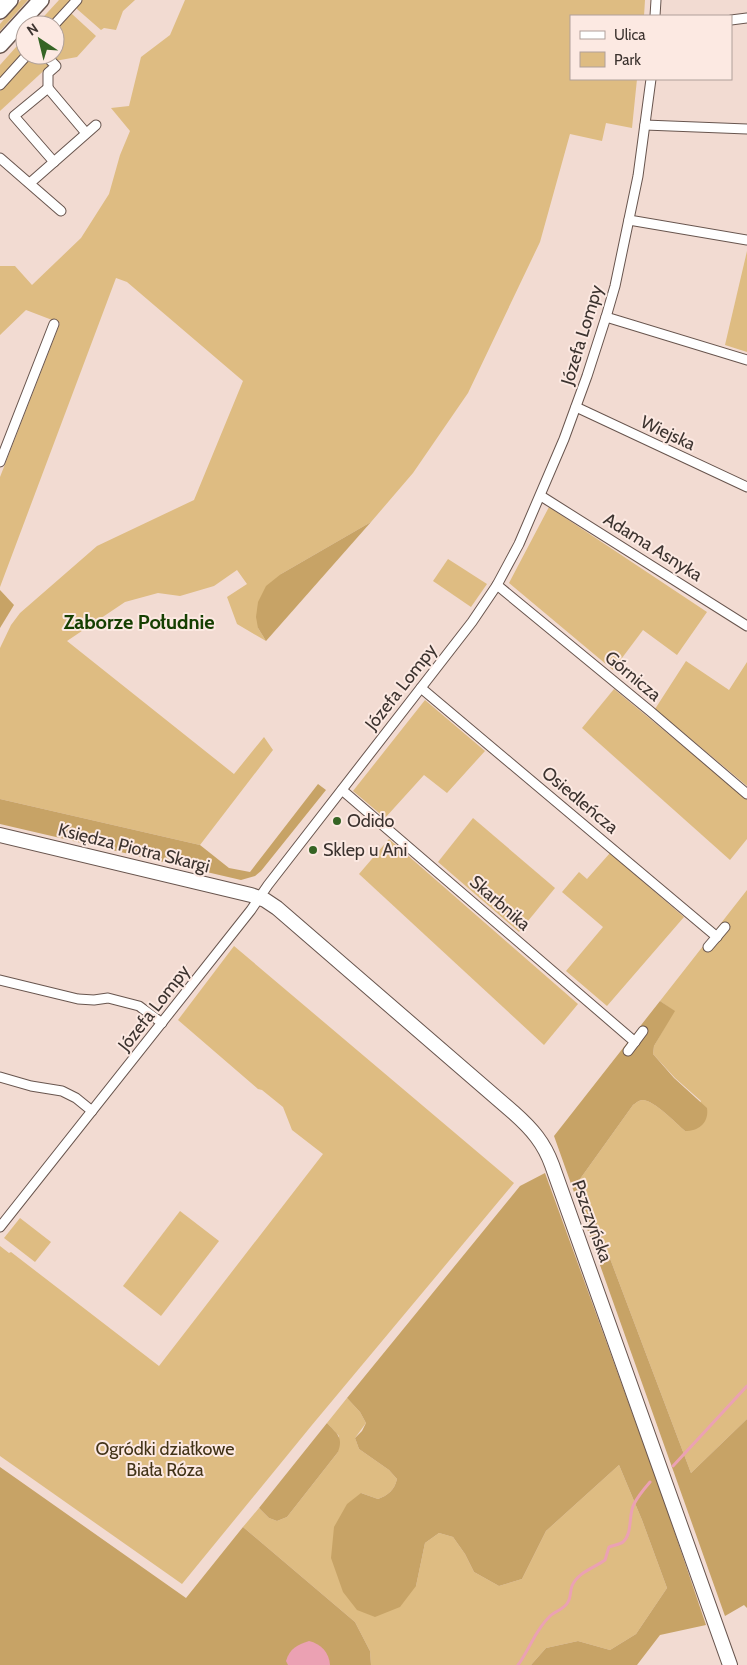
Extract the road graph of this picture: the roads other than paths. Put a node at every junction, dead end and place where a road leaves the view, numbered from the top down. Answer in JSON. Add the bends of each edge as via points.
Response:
{"nodes":[{"id":1,"x":10,"y":0,"type":"edge"},
{"id":2,"x":41,"y":0,"type":"edge"},
{"id":3,"x":77,"y":0,"type":"edge"},
{"id":4,"x":656,"y":0,"type":"edge"},
{"id":5,"x":0,"y":11,"type":"edge"},
{"id":6,"x":63,"y":15,"type":"edge"},
{"id":7,"x":655,"y":15,"type":"edge"},
{"id":8,"x":747,"y":18,"type":"edge"},
{"id":9,"x":732,"y":20,"type":"edge"},
{"id":10,"x":0,"y":45,"type":"edge"},
{"id":11,"x":18,"y":65,"type":"edge"},
{"id":12,"x":55,"y":65,"type":"edge"},
{"id":13,"x":650,"y":80,"type":"edge"},
{"id":14,"x":0,"y":85,"type":"edge"},
{"id":15,"x":48,"y":88,"type":"junction"},
{"id":16,"x":96,"y":125,"type":"dead end"},
{"id":17,"x":646,"y":125,"type":"junction"},
{"id":18,"x":747,"y":128,"type":"edge"},
{"id":19,"x":86,"y":133,"type":"junction"},
{"id":20,"x":0,"y":158,"type":"edge"},
{"id":21,"x":54,"y":162,"type":"junction"},
{"id":22,"x":30,"y":182,"type":"junction"},
{"id":23,"x":62,"y":211,"type":"dead end"},
{"id":24,"x":629,"y":220,"type":"junction"},
{"id":25,"x":747,"y":240,"type":"edge"},
{"id":26,"x":606,"y":317,"type":"junction"},
{"id":27,"x":54,"y":324,"type":"dead end"},
{"id":28,"x":747,"y":360,"type":"edge"},
{"id":29,"x":576,"y":407,"type":"junction"},
{"id":30,"x":3,"y":445,"type":"edge"},
{"id":31,"x":0,"y":462,"type":"edge"},
{"id":32,"x":747,"y":487,"type":"edge"},
{"id":33,"x":541,"y":496,"type":"junction"},
{"id":34,"x":497,"y":585,"type":"junction"},
{"id":35,"x":747,"y":626,"type":"edge"},
{"id":36,"x":421,"y":688,"type":"junction"},
{"id":37,"x":342,"y":790,"type":"junction"},
{"id":38,"x":747,"y":794,"type":"edge"},
{"id":39,"x":0,"y":835,"type":"edge"},
{"id":40,"x":260,"y":897,"type":"junction"},
{"id":41,"x":725,"y":927,"type":"dead end"},
{"id":42,"x":716,"y":937,"type":"junction"},
{"id":43,"x":708,"y":947,"type":"dead end"},
{"id":44,"x":0,"y":980,"type":"edge"},
{"id":45,"x":162,"y":1023,"type":"junction"},
{"id":46,"x":643,"y":1031,"type":"dead end"},
{"id":47,"x":635,"y":1042,"type":"junction"},
{"id":48,"x":628,"y":1051,"type":"dead end"},
{"id":49,"x":0,"y":1077,"type":"edge"},
{"id":50,"x":92,"y":1111,"type":"junction"},
{"id":51,"x":0,"y":1227,"type":"edge"},
{"id":52,"x":730,"y":1665,"type":"edge"}],
"edges":[{"from":1,"to":5,"type":"main road"},
{"from":2,"to":10,"type":"main road"},
{"from":3,"to":6,"type":"street"},
{"from":4,"to":7,"type":"street"},
{"from":8,"to":9,"type":"street"},
{"from":11,"to":14,"type":"street"},
{"from":12,"to":15,"type":"street","via":[[48,73]]},
{"from":13,"to":17,"type":"street","name":"Józefa Lompy"},
{"from":15,"to":19,"type":"street"},
{"from":15,"to":21,"type":"street","via":[[14,116]]},
{"from":16,"to":19,"type":"street"},
{"from":17,"to":18,"type":"street"},
{"from":17,"to":24,"type":"street","name":"Józefa Lompy"},
{"from":19,"to":21,"type":"street"},
{"from":20,"to":22,"type":"street"},
{"from":21,"to":22,"type":"street"},
{"from":22,"to":23,"type":"street"},
{"from":24,"to":25,"type":"street"},
{"from":24,"to":26,"type":"street","name":"Józefa Lompy"},
{"from":26,"to":28,"type":"street"},
{"from":26,"to":29,"type":"street","name":"Józefa Lompy"},
{"from":27,"to":30,"type":"street"},
{"from":29,"to":32,"type":"street","name":"Wiejska"},
{"from":29,"to":33,"type":"street","name":"Józefa Lompy"},
{"from":30,"to":31,"type":"street"},
{"from":33,"to":34,"type":"street","name":"Józefa Lompy"},
{"from":33,"to":35,"type":"street","name":"Adama Asnyka"},
{"from":34,"to":36,"type":"street","name":"Józefa Lompy"},
{"from":34,"to":38,"type":"street","name":"Górnicza"},
{"from":36,"to":37,"type":"street","name":"Józefa Lompy"},
{"from":36,"to":42,"type":"street","name":"Osiedleńcza"},
{"from":37,"to":40,"type":"street","name":"Józefa Lompy"},
{"from":37,"to":47,"type":"street","name":"Skarbnika"},
{"from":39,"to":40,"type":"street","name":"Księdza Piotra Skargi"},
{"from":40,"to":45,"type":"street","name":"Józefa Lompy"},
{"from":40,"to":52,"type":"street","name":"Pszczyńska","via":[[277,908],[514,1113],[543,1144]]},
{"from":41,"to":42,"type":"street"},
{"from":42,"to":43,"type":"street"},
{"from":44,"to":45,"type":"street","via":[[78,999],[108,998],[139,1006]]},
{"from":45,"to":50,"type":"street","name":"Józefa Lompy"},
{"from":46,"to":47,"type":"street"},
{"from":47,"to":48,"type":"street"},
{"from":49,"to":50,"type":"street","via":[[62,1091]]},
{"from":50,"to":51,"type":"street","name":"Józefa Lompy"}]}
